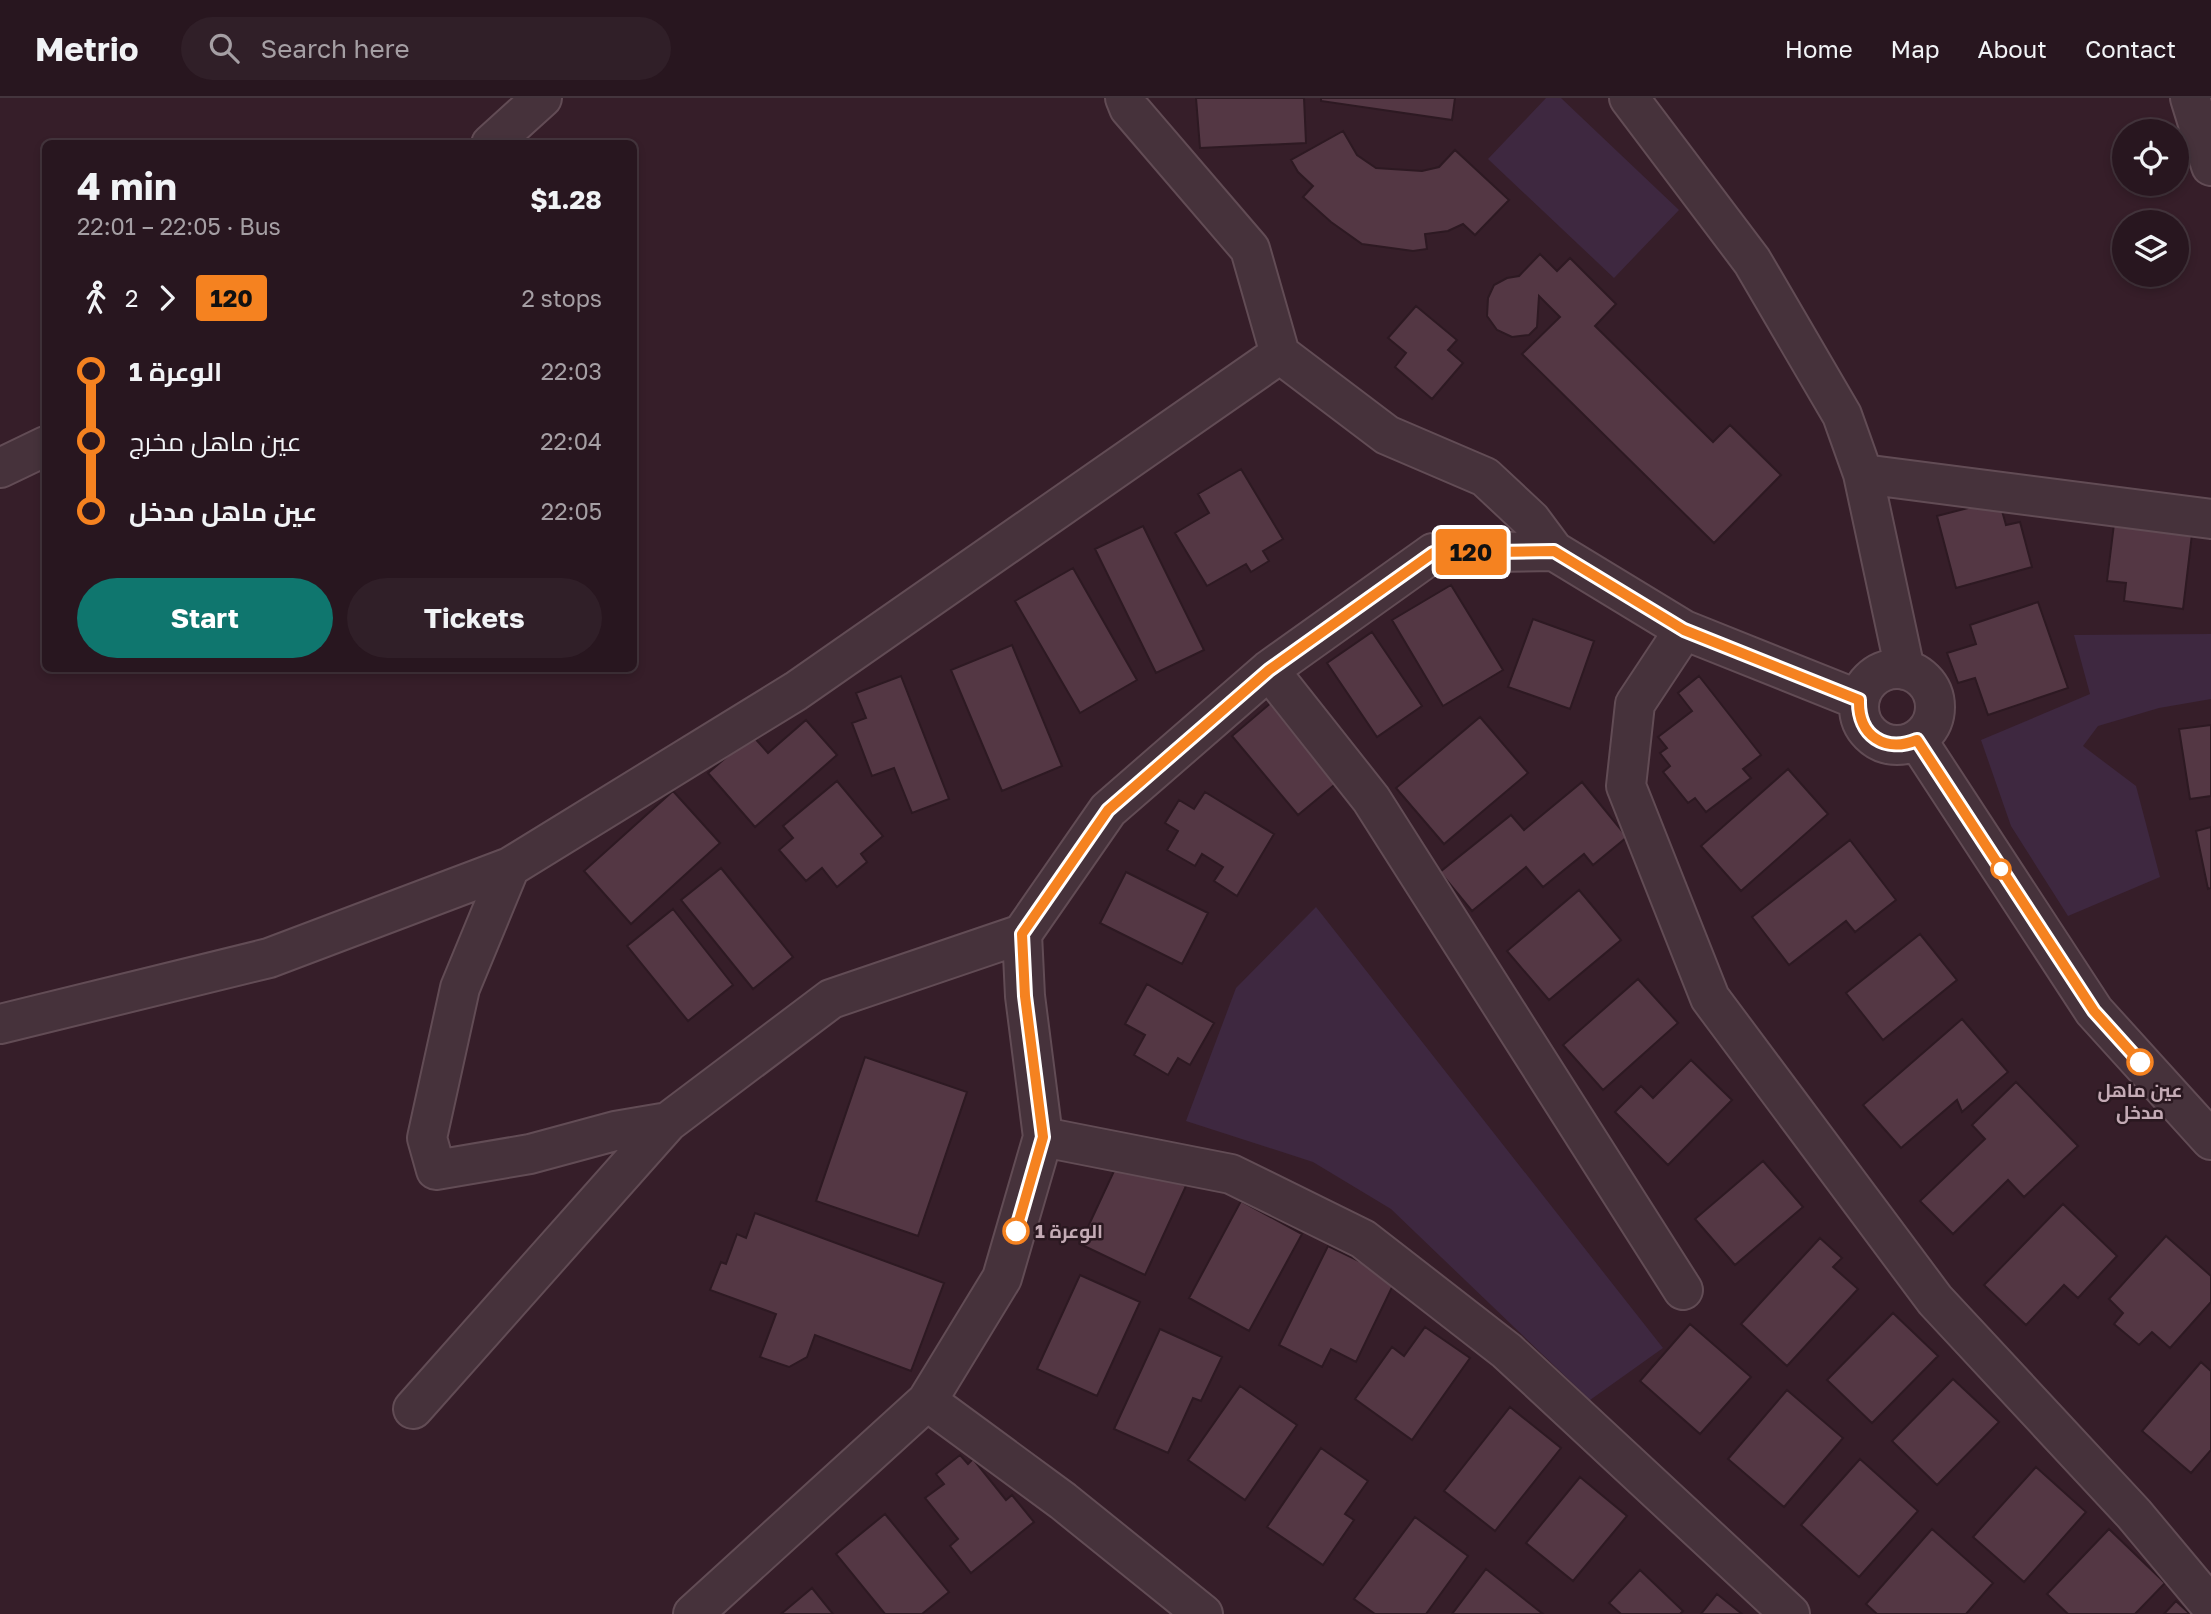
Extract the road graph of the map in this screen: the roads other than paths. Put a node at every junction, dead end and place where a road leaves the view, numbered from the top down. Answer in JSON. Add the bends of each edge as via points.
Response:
{"nodes":[{"id":1,"x":542,"y":98,"type":"edge"},
{"id":2,"x":1125,"y":98,"type":"edge"},
{"id":3,"x":1629,"y":98,"type":"edge"},
{"id":4,"x":2190,"y":98,"type":"edge"},
{"id":5,"x":495,"y":140,"type":"edge"},
{"id":6,"x":2211,"y":166,"type":"edge"},
{"id":7,"x":1280,"y":354,"type":"junction"},
{"id":8,"x":42,"y":448,"type":"edge"},
{"id":9,"x":0,"y":468,"type":"edge"},
{"id":10,"x":1863,"y":474,"type":"junction"},
{"id":11,"x":2211,"y":519,"type":"edge"},
{"id":12,"x":1554,"y":551,"type":"junction"},
{"id":13,"x":1684,"y":630,"type":"junction"},
{"id":14,"x":1269,"y":670,"type":"junction"},
{"id":15,"x":1905,"y":670,"type":"junction"},
{"id":16,"x":1859,"y":700,"type":"junction"},
{"id":17,"x":1917,"y":740,"type":"junction"},
{"id":18,"x":510,"y":867,"type":"junction"},
{"id":19,"x":1022,"y":934,"type":"junction"},
{"id":20,"x":0,"y":1024,"type":"edge"},
{"id":21,"x":668,"y":1122,"type":"junction"},
{"id":22,"x":1043,"y":1137,"type":"junction"},
{"id":23,"x":2211,"y":1140,"type":"edge"},
{"id":24,"x":1683,"y":1290,"type":"dead end"},
{"id":25,"x":927,"y":1401,"type":"junction"},
{"id":26,"x":413,"y":1409,"type":"dead end"},
{"id":27,"x":2211,"y":1606,"type":"edge"},
{"id":28,"x":693,"y":1614,"type":"edge"},
{"id":29,"x":1203,"y":1614,"type":"edge"},
{"id":30,"x":1790,"y":1614,"type":"edge"}],
"edges":[{"from":1,"to":5,"type":"street"},
{"from":2,"to":7,"type":"street","via":[[1250,248]]},
{"from":3,"to":10,"type":"street","via":[[1752,261],[1842,415]]},
{"from":4,"to":6,"type":"street"},
{"from":7,"to":12,"type":"street","via":[[1387,435],[1485,477],[1531,520]]},
{"from":7,"to":18,"type":"street","via":[[796,691]]},
{"from":8,"to":9,"type":"street"},
{"from":10,"to":11,"type":"street"},
{"from":10,"to":15,"type":"street"},
{"from":12,"to":13,"type":"street"},
{"from":12,"to":14,"type":"street","via":[[1433,553]]},
{"from":13,"to":16,"type":"street"},
{"from":13,"to":27,"type":"street","via":[[1635,704],[1626,786],[1710,998],[1935,1300],[2134,1514]]},
{"from":14,"to":19,"type":"street","via":[[1108,810]]},
{"from":14,"to":24,"type":"street","via":[[1371,799]]},
{"from":15,"to":16,"type":"street","via":[[1893,669],[1871,679]]},
{"from":15,"to":17,"type":"street","via":[[1917,674],[1933,694],[1933,720]]},
{"from":16,"to":17,"type":"street","via":[[1859,712],[1870,734],[1892,745]]},
{"from":17,"to":23,"type":"street","via":[[2094,1011]]},
{"from":18,"to":20,"type":"street","via":[[269,958]]},
{"from":18,"to":21,"type":"street","via":[[460,988],[427,1138],[436,1170]]},
{"from":19,"to":21,"type":"street","via":[[831,999]]},
{"from":19,"to":22,"type":"street"},
{"from":21,"to":26,"type":"street"},
{"from":22,"to":25,"type":"street","via":[[1002,1278]]},
{"from":22,"to":30,"type":"street","via":[[1231,1174],[1363,1240],[1507,1350]]},
{"from":25,"to":28,"type":"street"},
{"from":25,"to":29,"type":"street","via":[[1063,1501]]}]}
